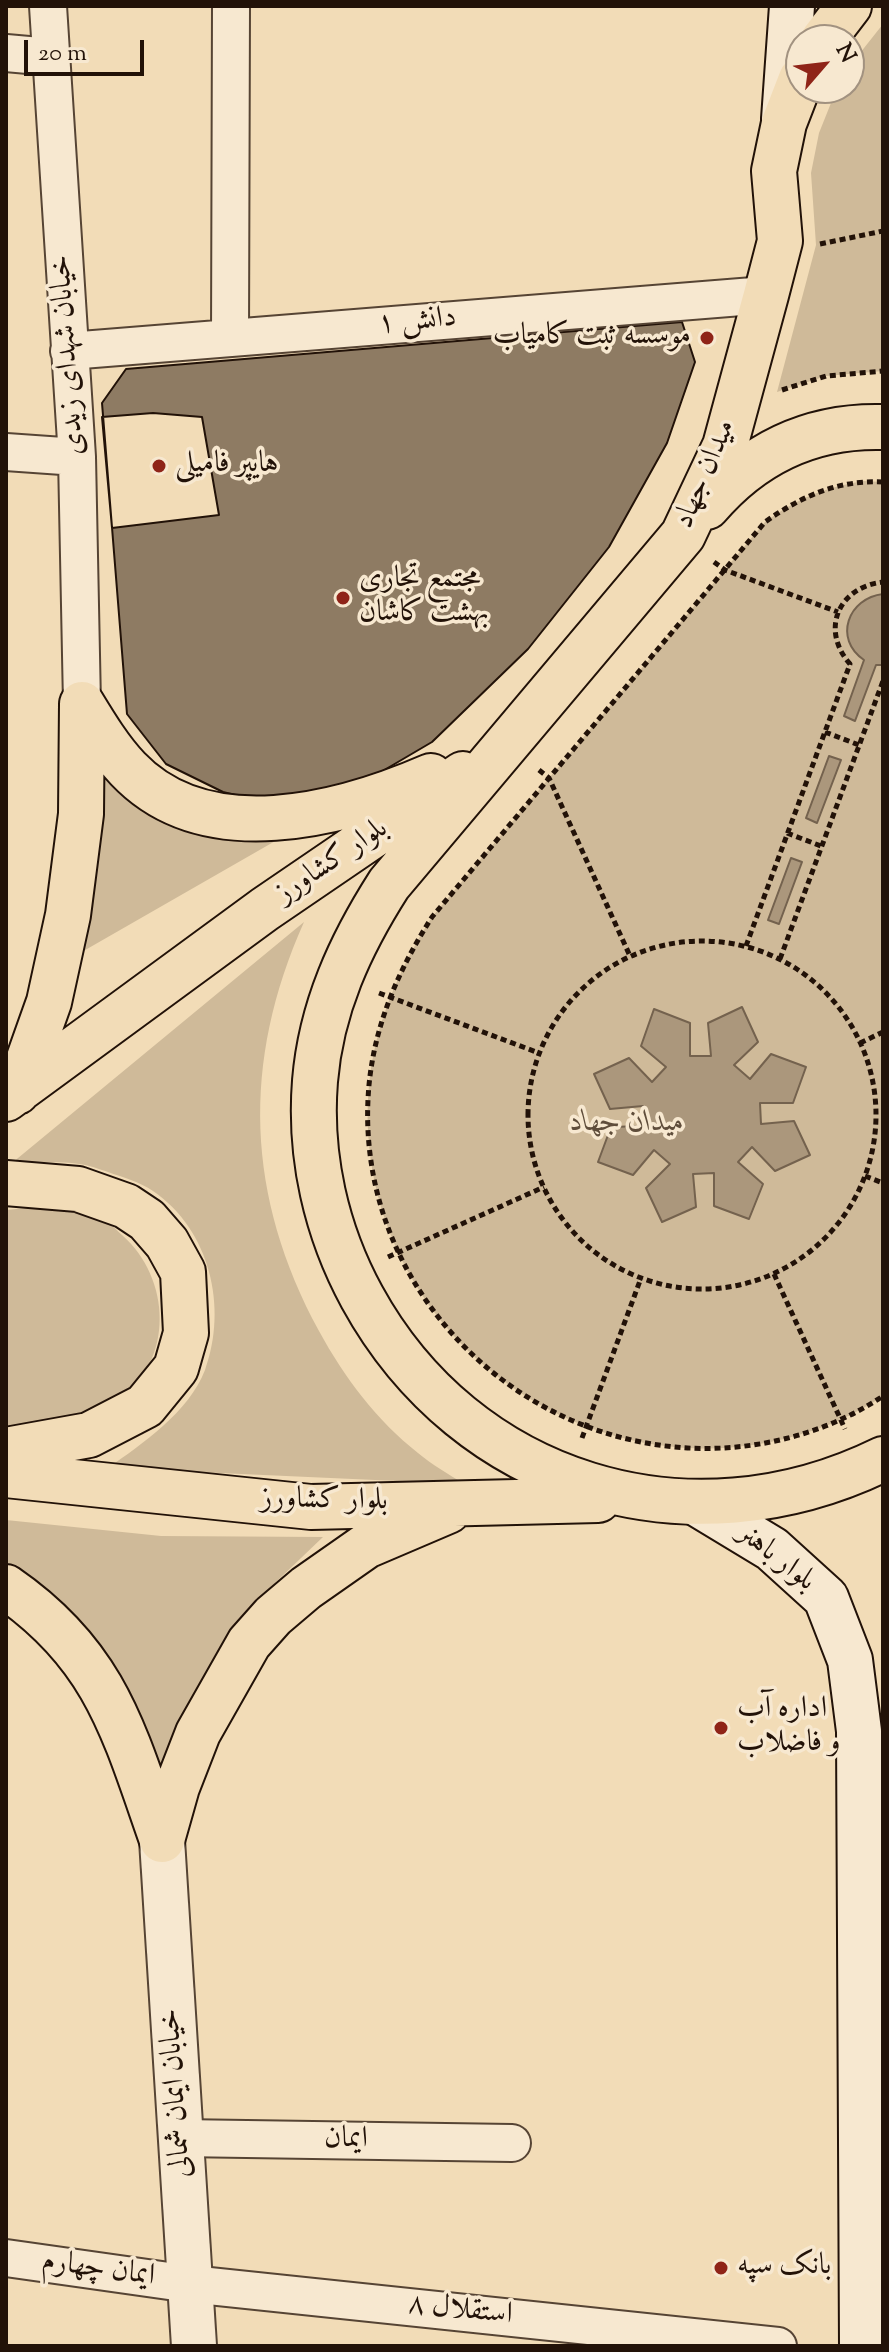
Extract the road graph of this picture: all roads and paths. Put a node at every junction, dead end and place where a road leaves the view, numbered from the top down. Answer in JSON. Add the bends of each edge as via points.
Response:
{"nodes":[{"id":1,"x":48,"y":6,"type":"edge"},
{"id":2,"x":231,"y":6,"type":"edge"},
{"id":3,"x":792,"y":6,"type":"edge"},
{"id":4,"x":849,"y":6,"type":"edge"},
{"id":5,"x":835,"y":24,"type":"edge"},
{"id":6,"x":6,"y":53,"type":"edge"},
{"id":7,"x":51,"y":57,"type":"junction"},
{"id":8,"x":791,"y":104,"type":"edge"},
{"id":9,"x":784,"y":123,"type":"junction"},
{"id":10,"x":883,"y":231,"type":"edge"},
{"id":11,"x":780,"y":241,"type":"junction"},
{"id":12,"x":766,"y":295,"type":"junction"},
{"id":13,"x":230,"y":338,"type":"junction"},
{"id":14,"x":69,"y":351,"type":"junction"},
{"id":15,"x":883,"y":371,"type":"edge"},
{"id":16,"x":777,"y":392,"type":"dead end"},
{"id":17,"x":883,"y":427,"type":"edge"},
{"id":18,"x":6,"y":452,"type":"edge"},
{"id":19,"x":77,"y":457,"type":"junction"},
{"id":20,"x":883,"y":482,"type":"edge"},
{"id":21,"x":683,"y":535,"type":"junction"},
{"id":22,"x":725,"y":570,"type":"junction"},
{"id":23,"x":883,"y":582,"type":"edge"},
{"id":24,"x":838,"y":612,"type":"junction"},
{"id":25,"x":883,"y":681,"type":"edge"},
{"id":26,"x":82,"y":704,"type":"junction"},
{"id":27,"x":825,"y":732,"type":"junction"},
{"id":28,"x":507,"y":743,"type":"junction"},
{"id":29,"x":859,"y":745,"type":"junction"},
{"id":30,"x":549,"y":778,"type":"junction"},
{"id":31,"x":787,"y":833,"type":"junction"},
{"id":32,"x":821,"y":846,"type":"junction"},
{"id":33,"x":745,"y":946,"type":"junction"},
{"id":34,"x":630,"y":956,"type":"junction"},
{"id":35,"x":780,"y":959,"type":"junction"},
{"id":36,"x":338,"y":978,"type":"junction"},
{"id":37,"x":389,"y":996,"type":"junction"},
{"id":38,"x":883,"y":1032,"type":"edge"},
{"id":39,"x":860,"y":1043,"type":"junction"},
{"id":40,"x":539,"y":1053,"type":"junction"},
{"id":41,"x":12,"y":1096,"type":"edge"},
{"id":42,"x":865,"y":1176,"type":"junction"},
{"id":43,"x":6,"y":1183,"type":"edge"},
{"id":44,"x":883,"y":1183,"type":"edge"},
{"id":45,"x":544,"y":1187,"type":"junction"},
{"id":46,"x":399,"y":1252,"type":"junction"},
{"id":47,"x":349,"y":1273,"type":"junction"},
{"id":48,"x":774,"y":1274,"type":"junction"},
{"id":49,"x":641,"y":1278,"type":"junction"},
{"id":50,"x":883,"y":1396,"type":"edge"},
{"id":51,"x":840,"y":1419,"type":"junction"},
{"id":52,"x":586,"y":1427,"type":"junction"},
{"id":53,"x":6,"y":1450,"type":"edge"},
{"id":54,"x":874,"y":1463,"type":"edge"},
{"id":55,"x":6,"y":1475,"type":"edge"},
{"id":56,"x":567,"y":1478,"type":"junction"},
{"id":57,"x":644,"y":1499,"type":"junction"},
{"id":58,"x":471,"y":1501,"type":"junction"},
{"id":59,"x":696,"y":1503,"type":"junction"},
{"id":60,"x":6,"y":1587,"type":"edge"},
{"id":61,"x":162,"y":1840,"type":"junction"},
{"id":62,"x":180,"y":2138,"type":"junction"},
{"id":63,"x":512,"y":2143,"type":"dead end"},
{"id":64,"x":6,"y":2258,"type":"edge"},
{"id":65,"x":190,"y":2284,"type":"junction"},
{"id":66,"x":194,"y":2346,"type":"edge"},
{"id":67,"x":778,"y":2346,"type":"edge"},
{"id":68,"x":862,"y":2346,"type":"edge"}],
"edges":[{"from":1,"to":7,"type":"street","name":"خیابان شهدای زیدی"},
{"from":2,"to":13,"type":"street"},
{"from":3,"to":9,"type":"main road"},
{"from":4,"to":5,"type":"main road"},
{"from":6,"to":7,"type":"street"},
{"from":7,"to":14,"type":"street","name":"خیابان شهدای زیدی"},
{"from":8,"to":9,"type":"main road","name":"میدان جهاد"},
{"from":9,"to":11,"type":"main road","name":"میدان جهاد","via":[[774,171]]},
{"from":10,"to":11,"type":"path","via":[[816,245]]},
{"from":11,"to":12,"type":"main road","name":"میدان جهاد"},
{"from":12,"to":13,"type":"street","name":"دانش ۱"},
{"from":12,"to":21,"type":"main road","name":"میدان جهاد","via":[[725,446]]},
{"from":13,"to":14,"type":"street","name":"دانش ۱"},
{"from":14,"to":19,"type":"street","name":"خیابان شهدای زیدی"},
{"from":15,"to":16,"type":"path","via":[[826,376]]},
{"from":17,"to":21,"type":"main road","via":[[812,435],[768,453],[728,482]]},
{"from":18,"to":19,"type":"street"},
{"from":19,"to":26,"type":"street","name":"خیابان شهدای زیدی"},
{"from":20,"to":22,"type":"path","via":[[827,487],[795,501],[765,522]]},
{"from":21,"to":22,"type":"path"},
{"from":21,"to":28,"type":"main road","name":"میدان جهاد"},
{"from":22,"to":24,"type":"path"},
{"from":22,"to":30,"type":"path"},
{"from":23,"to":24,"type":"path","via":[[856,589]]},
{"from":24,"to":27,"type":"path","via":[[836,642],[850,664]]},
{"from":25,"to":29,"type":"path"},
{"from":26,"to":28,"type":"main road","via":[[130,771],[163,795],[195,809],[238,818],[272,820],[336,809],[413,784]]},
{"from":26,"to":41,"type":"main road","via":[[81,814],[68,915],[49,1002]]},
{"from":27,"to":29,"type":"path"},
{"from":27,"to":31,"type":"path"},
{"from":28,"to":30,"type":"path"},
{"from":28,"to":36,"type":"main road","name":"میدان جهاد","via":[[389,884],[360,929]]},
{"from":28,"to":41,"type":"main road","name":"بلوار کشاورز","via":[[265,909]]},
{"from":29,"to":32,"type":"path"},
{"from":30,"to":34,"type":"path"},
{"from":30,"to":37,"type":"path","via":[[432,917]]},
{"from":31,"to":32,"type":"path"},
{"from":31,"to":33,"type":"path"},
{"from":32,"to":35,"type":"path"},
{"from":33,"to":34,"type":"path","via":[[687,941]]},
{"from":33,"to":35,"type":"path"},
{"from":34,"to":40,"type":"path","via":[[575,995]]},
{"from":35,"to":39,"type":"path","via":[[827,994]]},
{"from":36,"to":37,"type":"path"},
{"from":36,"to":47,"type":"main road","name":"میدان جهاد","via":[[315,1081],[315,1134],[321,1187]]},
{"from":37,"to":40,"type":"path"},
{"from":37,"to":46,"type":"path","via":[[369,1085],[368,1131],[374,1177]]},
{"from":38,"to":39,"type":"path"},
{"from":39,"to":42,"type":"path","via":[[876,1109]]},
{"from":40,"to":45,"type":"path","via":[[528,1120]]},
{"from":42,"to":44,"type":"path"},
{"from":42,"to":48,"type":"path","via":[[829,1234]]},
{"from":43,"to":53,"type":"main road","via":[[78,1189],[126,1206],[147,1220],[183,1272],[186,1333],[176,1368],[145,1406],[89,1435]]},
{"from":45,"to":46,"type":"path"},
{"from":45,"to":49,"type":"path","via":[[583,1242]]},
{"from":46,"to":47,"type":"path"},
{"from":46,"to":52,"type":"path","via":[[426,1302],[487,1370],[524,1397]]},
{"from":47,"to":56,"type":"main road","name":"میدان جهاد","via":[[382,1333],[453,1412],[495,1443]]},
{"from":48,"to":49,"type":"path","via":[[708,1289]]},
{"from":48,"to":51,"type":"path"},
{"from":49,"to":52,"type":"path"},
{"from":50,"to":51,"type":"path"},
{"from":51,"to":52,"type":"path","via":[[787,1438],[697,1449],[651,1445]]},
{"from":51,"to":54,"type":"path"},
{"from":52,"to":56,"type":"path"},
{"from":54,"to":59,"type":"main road","name":"میدان جهاد","via":[[801,1491],[749,1501]]},
{"from":55,"to":58,"type":"main road","name":"بلوار کشاورز","via":[[311,1507]]},
{"from":56,"to":57,"type":"main road","name":"میدان جهاد"},
{"from":57,"to":58,"type":"main road","name":"بلوار کشاورز"},
{"from":57,"to":59,"type":"main road","name":"میدان جهاد"},
{"from":58,"to":61,"type":"main road","via":[[366,1546],[273,1616],[249,1643],[198,1733]]},
{"from":59,"to":68,"type":"main road","name":"بلوار باهنر","via":[[772,1549],[826,1598],[850,1660],[859,1731]]},
{"from":60,"to":61,"type":"main road","via":[[55,1626],[93,1672],[125,1736]]},
{"from":61,"to":62,"type":"main road","name":"خیابان ایمان شمالی"},
{"from":62,"to":63,"type":"street","name":"ایمان"},
{"from":62,"to":65,"type":"main road","name":"خیابان ایمان شمالی"},
{"from":64,"to":65,"type":"street","name":"ایمان چهارم"},
{"from":65,"to":66,"type":"main road","name":"خیابان ایمان شمالی"},
{"from":65,"to":67,"type":"street","name":"استقلال ۸"}]}
